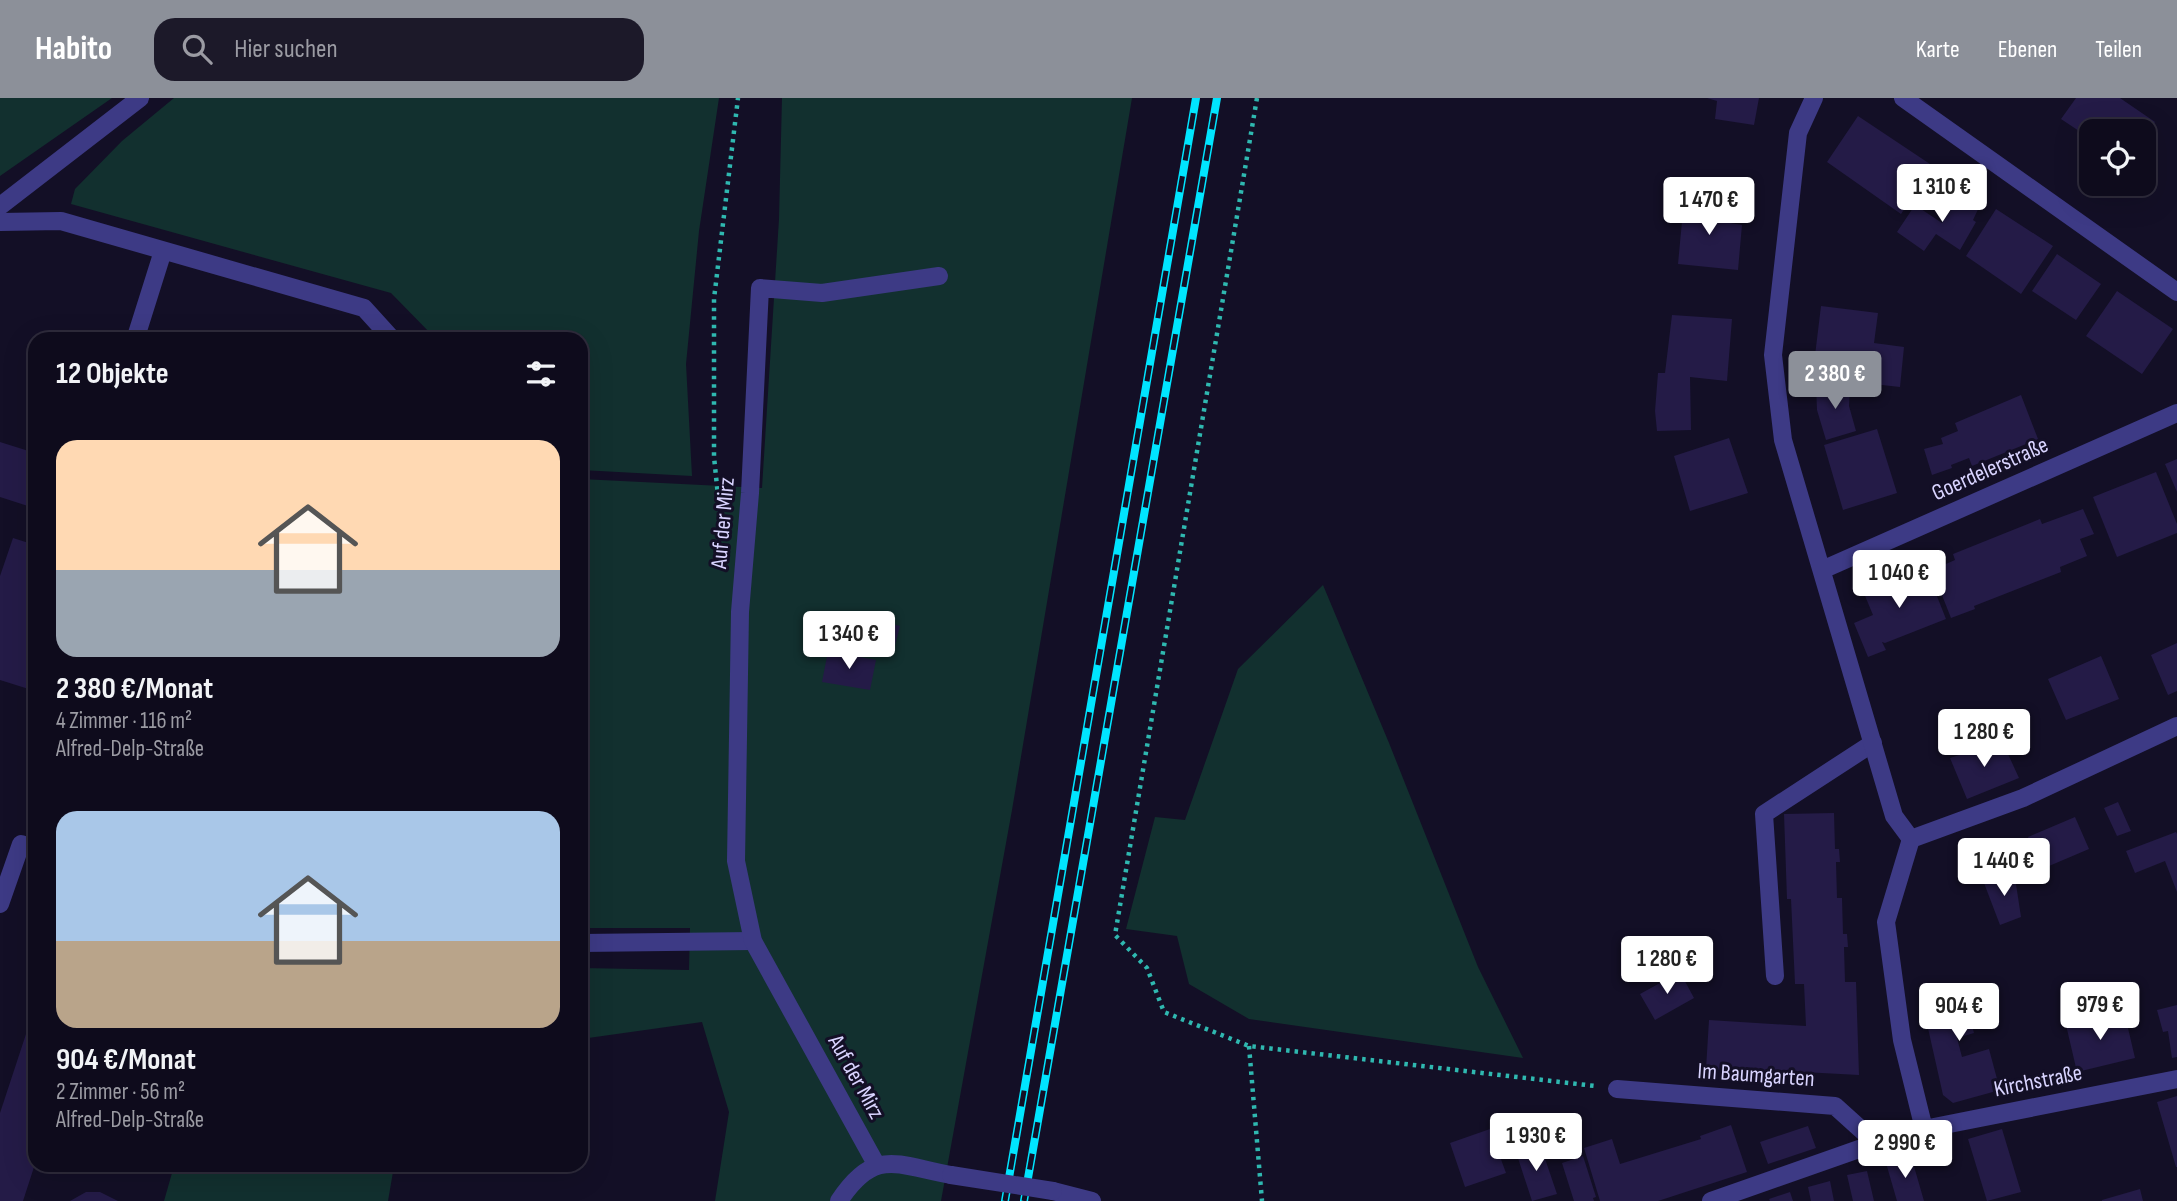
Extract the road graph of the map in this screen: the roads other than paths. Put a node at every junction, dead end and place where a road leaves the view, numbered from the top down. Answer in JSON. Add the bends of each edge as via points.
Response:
{"nodes":[{"id":1,"x":140,"y":98,"type":"edge"},
{"id":2,"x":1814,"y":98,"type":"edge"},
{"id":3,"x":1903,"y":98,"type":"edge"},
{"id":4,"x":0,"y":206,"type":"edge"},
{"id":5,"x":0,"y":222,"type":"edge"},
{"id":6,"x":163,"y":251,"type":"junction"},
{"id":7,"x":939,"y":276,"type":"dead end"},
{"id":8,"x":2177,"y":292,"type":"edge"},
{"id":9,"x":138,"y":332,"type":"edge"},
{"id":10,"x":386,"y":332,"type":"edge"},
{"id":11,"x":2177,"y":413,"type":"edge"},
{"id":12,"x":1822,"y":570,"type":"junction"},
{"id":13,"x":2177,"y":726,"type":"edge"},
{"id":14,"x":1873,"y":743,"type":"junction"},
{"id":15,"x":1911,"y":839,"type":"junction"},
{"id":16,"x":28,"y":846,"type":"edge"},
{"id":17,"x":0,"y":904,"type":"edge"},
{"id":18,"x":753,"y":941,"type":"junction"},
{"id":19,"x":588,"y":943,"type":"edge"},
{"id":20,"x":1775,"y":976,"type":"dead end"},
{"id":21,"x":2177,"y":1079,"type":"edge"},
{"id":22,"x":1617,"y":1089,"type":"road end"},
{"id":23,"x":1924,"y":1129,"type":"junction"},
{"id":24,"x":1876,"y":1143,"type":"junction"},
{"id":25,"x":876,"y":1164,"type":"junction"},
{"id":26,"x":839,"y":1201,"type":"edge"},
{"id":27,"x":1092,"y":1201,"type":"edge"},
{"id":28,"x":1711,"y":1201,"type":"edge"}],
"edges":[{"from":1,"to":4,"type":"street"},
{"from":2,"to":12,"type":"street","via":[[1798,133],[1773,355],[1783,440]]},
{"from":3,"to":8,"type":"street"},
{"from":5,"to":6,"type":"street","via":[[61,220]]},
{"from":6,"to":9,"type":"street"},
{"from":6,"to":10,"type":"street","via":[[364,308]]},
{"from":7,"to":18,"type":"street","name":"Auf der Mirz","via":[[822,293],[760,288],[740,612],[736,861]]},
{"from":11,"to":12,"type":"street","name":"Goerdelerstraße"},
{"from":12,"to":14,"type":"street"},
{"from":13,"to":15,"type":"street","via":[[2023,798]]},
{"from":14,"to":15,"type":"street","via":[[1894,816]]},
{"from":14,"to":20,"type":"street","via":[[1764,814]]},
{"from":15,"to":23,"type":"street","via":[[1886,922],[1902,1040]]},
{"from":16,"to":17,"type":"street","via":[[21,844]]},
{"from":18,"to":19,"type":"street"},
{"from":18,"to":25,"type":"street","name":"Auf der Mirz"},
{"from":21,"to":23,"type":"street","name":"Kirchstraße"},
{"from":22,"to":24,"type":"street","name":"Im Baumgarten","via":[[1835,1106]]},
{"from":23,"to":24,"type":"street","name":"Kirchstraße"},
{"from":24,"to":28,"type":"street","name":"Kirchstraße"},
{"from":25,"to":26,"type":"street","via":[[861,1173]]},
{"from":25,"to":27,"type":"street","bridge":true}]}
